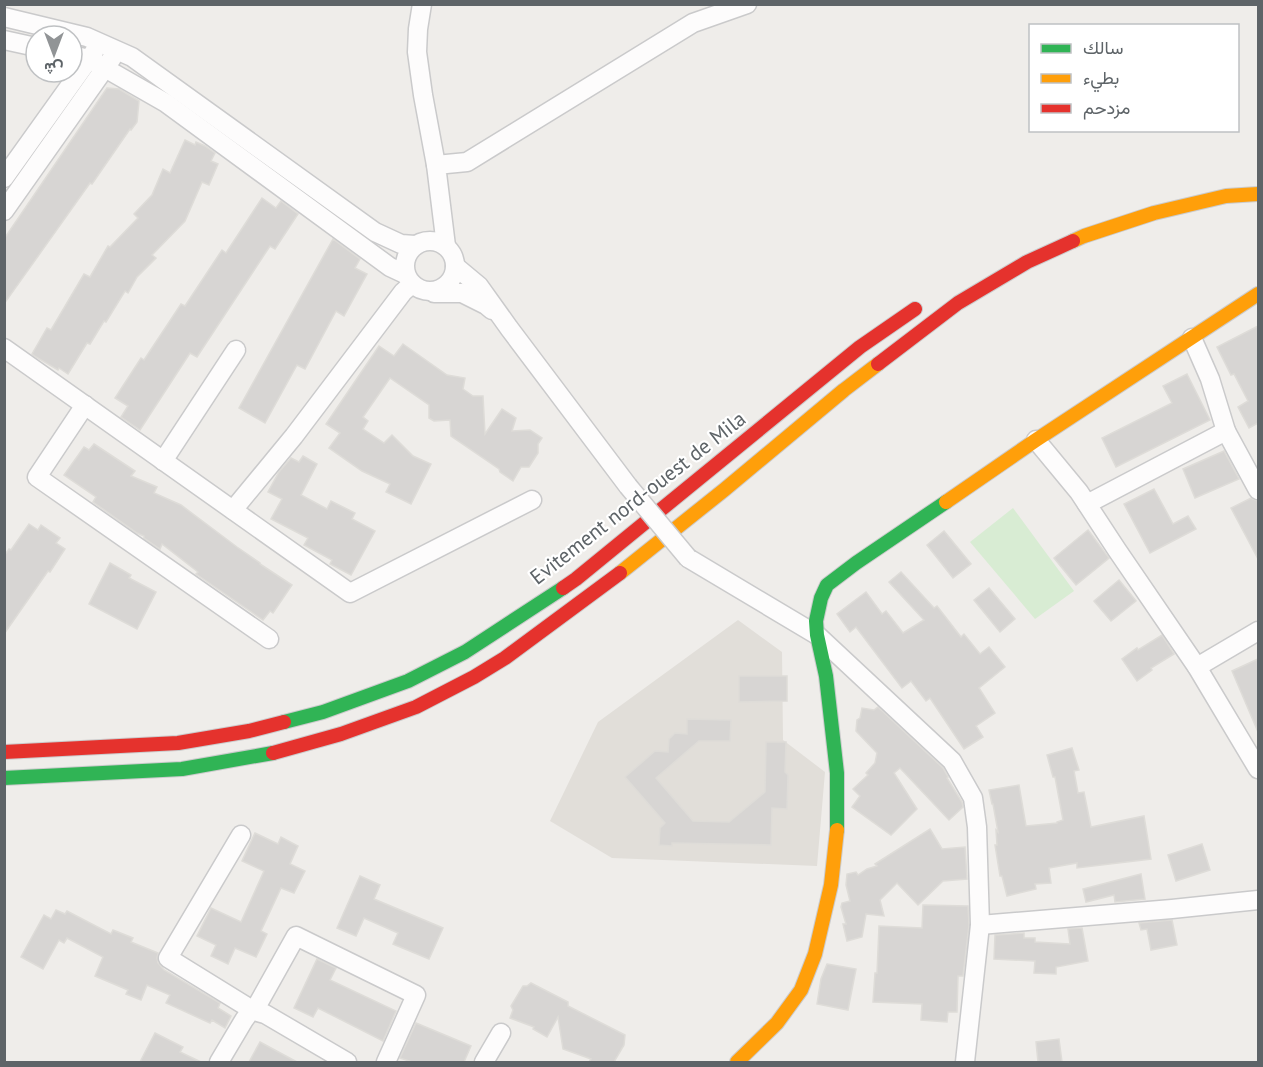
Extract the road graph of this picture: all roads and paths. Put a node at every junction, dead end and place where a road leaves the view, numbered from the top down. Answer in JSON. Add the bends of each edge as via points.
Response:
{"nodes":[{"id":1,"x":422,"y":4,"type":"edge"},
{"id":2,"x":747,"y":4,"type":"edge"},
{"id":3,"x":4,"y":17,"type":"edge"},
{"id":4,"x":4,"y":40,"type":"edge"},
{"id":5,"x":100,"y":43,"type":"junction"},
{"id":6,"x":24,"y":44,"type":"edge"},
{"id":7,"x":118,"y":51,"type":"junction"},
{"id":8,"x":89,"y":61,"type":"edge"},
{"id":9,"x":436,"y":165,"type":"junction"},
{"id":10,"x":4,"y":178,"type":"edge"},
{"id":11,"x":1258,"y":194,"type":"edge"},
{"id":12,"x":4,"y":211,"type":"edge"},
{"id":13,"x":415,"y":245,"type":"junction"},
{"id":14,"x":446,"y":246,"type":"junction"},
{"id":15,"x":455,"y":266,"type":"junction"},
{"id":16,"x":409,"y":279,"type":"junction"},
{"id":17,"x":430,"y":292,"type":"junction"},
{"id":18,"x":1258,"y":294,"type":"edge"},
{"id":19,"x":926,"y":301,"type":"dead end"},
{"id":20,"x":509,"y":328,"type":"junction"},
{"id":21,"x":1192,"y":338,"type":"junction"},
{"id":22,"x":4,"y":348,"type":"edge"},
{"id":23,"x":236,"y":350,"type":"dead end"},
{"id":24,"x":85,"y":405,"type":"junction"},
{"id":25,"x":1226,"y":431,"type":"junction"},
{"id":26,"x":1036,"y":440,"type":"junction"},
{"id":27,"x":163,"y":461,"type":"junction"},
{"id":28,"x":1258,"y":490,"type":"edge"},
{"id":29,"x":532,"y":500,"type":"dead end"},
{"id":30,"x":1087,"y":504,"type":"junction"},
{"id":31,"x":233,"y":510,"type":"junction"},
{"id":32,"x":1258,"y":631,"type":"edge"},
{"id":33,"x":817,"y":635,"type":"junction"},
{"id":34,"x":268,"y":639,"type":"dead end"},
{"id":35,"x":1197,"y":667,"type":"junction"},
{"id":36,"x":4,"y":752,"type":"edge"},
{"id":37,"x":1258,"y":769,"type":"edge"},
{"id":38,"x":4,"y":778,"type":"edge"},
{"id":39,"x":241,"y":835,"type":"dead end"},
{"id":40,"x":1258,"y":900,"type":"edge"},
{"id":41,"x":980,"y":925,"type":"junction"},
{"id":42,"x":254,"y":1011,"type":"junction"},
{"id":43,"x":501,"y":1033,"type":"dead end"},
{"id":44,"x":219,"y":1062,"type":"edge"},
{"id":45,"x":347,"y":1062,"type":"edge"},
{"id":46,"x":386,"y":1062,"type":"edge"},
{"id":47,"x":484,"y":1062,"type":"edge"},
{"id":48,"x":737,"y":1062,"type":"edge"},
{"id":49,"x":965,"y":1062,"type":"edge"}],
"edges":[{"from":1,"to":9,"type":"street","via":[[417,52]]},
{"from":2,"to":9,"type":"street","via":[[693,23],[467,162]]},
{"from":3,"to":5,"type":"street"},
{"from":4,"to":6,"type":"street"},
{"from":5,"to":7,"type":"street"},
{"from":5,"to":8,"type":"street"},
{"from":7,"to":8,"type":"street"},
{"from":7,"to":13,"type":"street","via":[[132,57],[375,232],[402,244]]},
{"from":8,"to":10,"type":"street"},
{"from":8,"to":12,"type":"street"},
{"from":8,"to":16,"type":"street","via":[[165,103]]},
{"from":9,"to":14,"type":"street"},
{"from":11,"to":38,"type":"main road","via":[[1226,196],[1154,213],[1084,236],[1027,262],[958,303],[844,390],[602,588],[505,658],[416,707],[274,753],[182,769]]},
{"from":13,"to":14,"type":"street","via":[[431,241]]},
{"from":13,"to":16,"type":"street","via":[[405,258]]},
{"from":14,"to":15,"type":"street"},
{"from":15,"to":17,"type":"street","via":[[455,275],[445,288]]},
{"from":15,"to":20,"type":"street","via":[[479,286]]},
{"from":16,"to":17,"type":"street","via":[[414,287]]},
{"from":16,"to":31,"type":"street","via":[[294,436]]},
{"from":17,"to":20,"type":"street","via":[[462,293],[486,304]]},
{"from":18,"to":21,"type":"main road"},
{"from":19,"to":36,"type":"main road","name":"Evitement nord-ouest de Mila","via":[[860,347],[576,579],[465,652],[408,681],[322,712],[237,734],[178,744]]},
{"from":20,"to":33,"type":"street","bridge":true,"via":[[628,486],[688,558]]},
{"from":21,"to":25,"type":"street"},
{"from":21,"to":26,"type":"main road"},
{"from":22,"to":24,"type":"street"},
{"from":23,"to":27,"type":"street"},
{"from":24,"to":27,"type":"street"},
{"from":24,"to":34,"type":"street","via":[[37,477]]},
{"from":25,"to":28,"type":"street"},
{"from":25,"to":30,"type":"street"},
{"from":26,"to":30,"type":"street"},
{"from":26,"to":33,"type":"main road","via":[[827,585],[818,611]]},
{"from":27,"to":31,"type":"street"},
{"from":29,"to":31,"type":"street","via":[[351,593]]},
{"from":30,"to":35,"type":"street"},
{"from":32,"to":35,"type":"street"},
{"from":33,"to":41,"type":"street","via":[[952,760],[964,781],[973,798],[977,827]]},
{"from":33,"to":48,"type":"main road","via":[[826,676],[837,773],[837,833],[831,885],[815,954],[801,990],[777,1023]]},
{"from":35,"to":37,"type":"street"},
{"from":39,"to":42,"type":"street","via":[[168,958]]},
{"from":40,"to":41,"type":"street"},
{"from":41,"to":49,"type":"street"},
{"from":42,"to":44,"type":"street","via":[[244,1020]]},
{"from":42,"to":45,"type":"street","via":[[266,1014]]},
{"from":42,"to":46,"type":"street","via":[[296,936],[416,995]]},
{"from":43,"to":47,"type":"street"}]}
